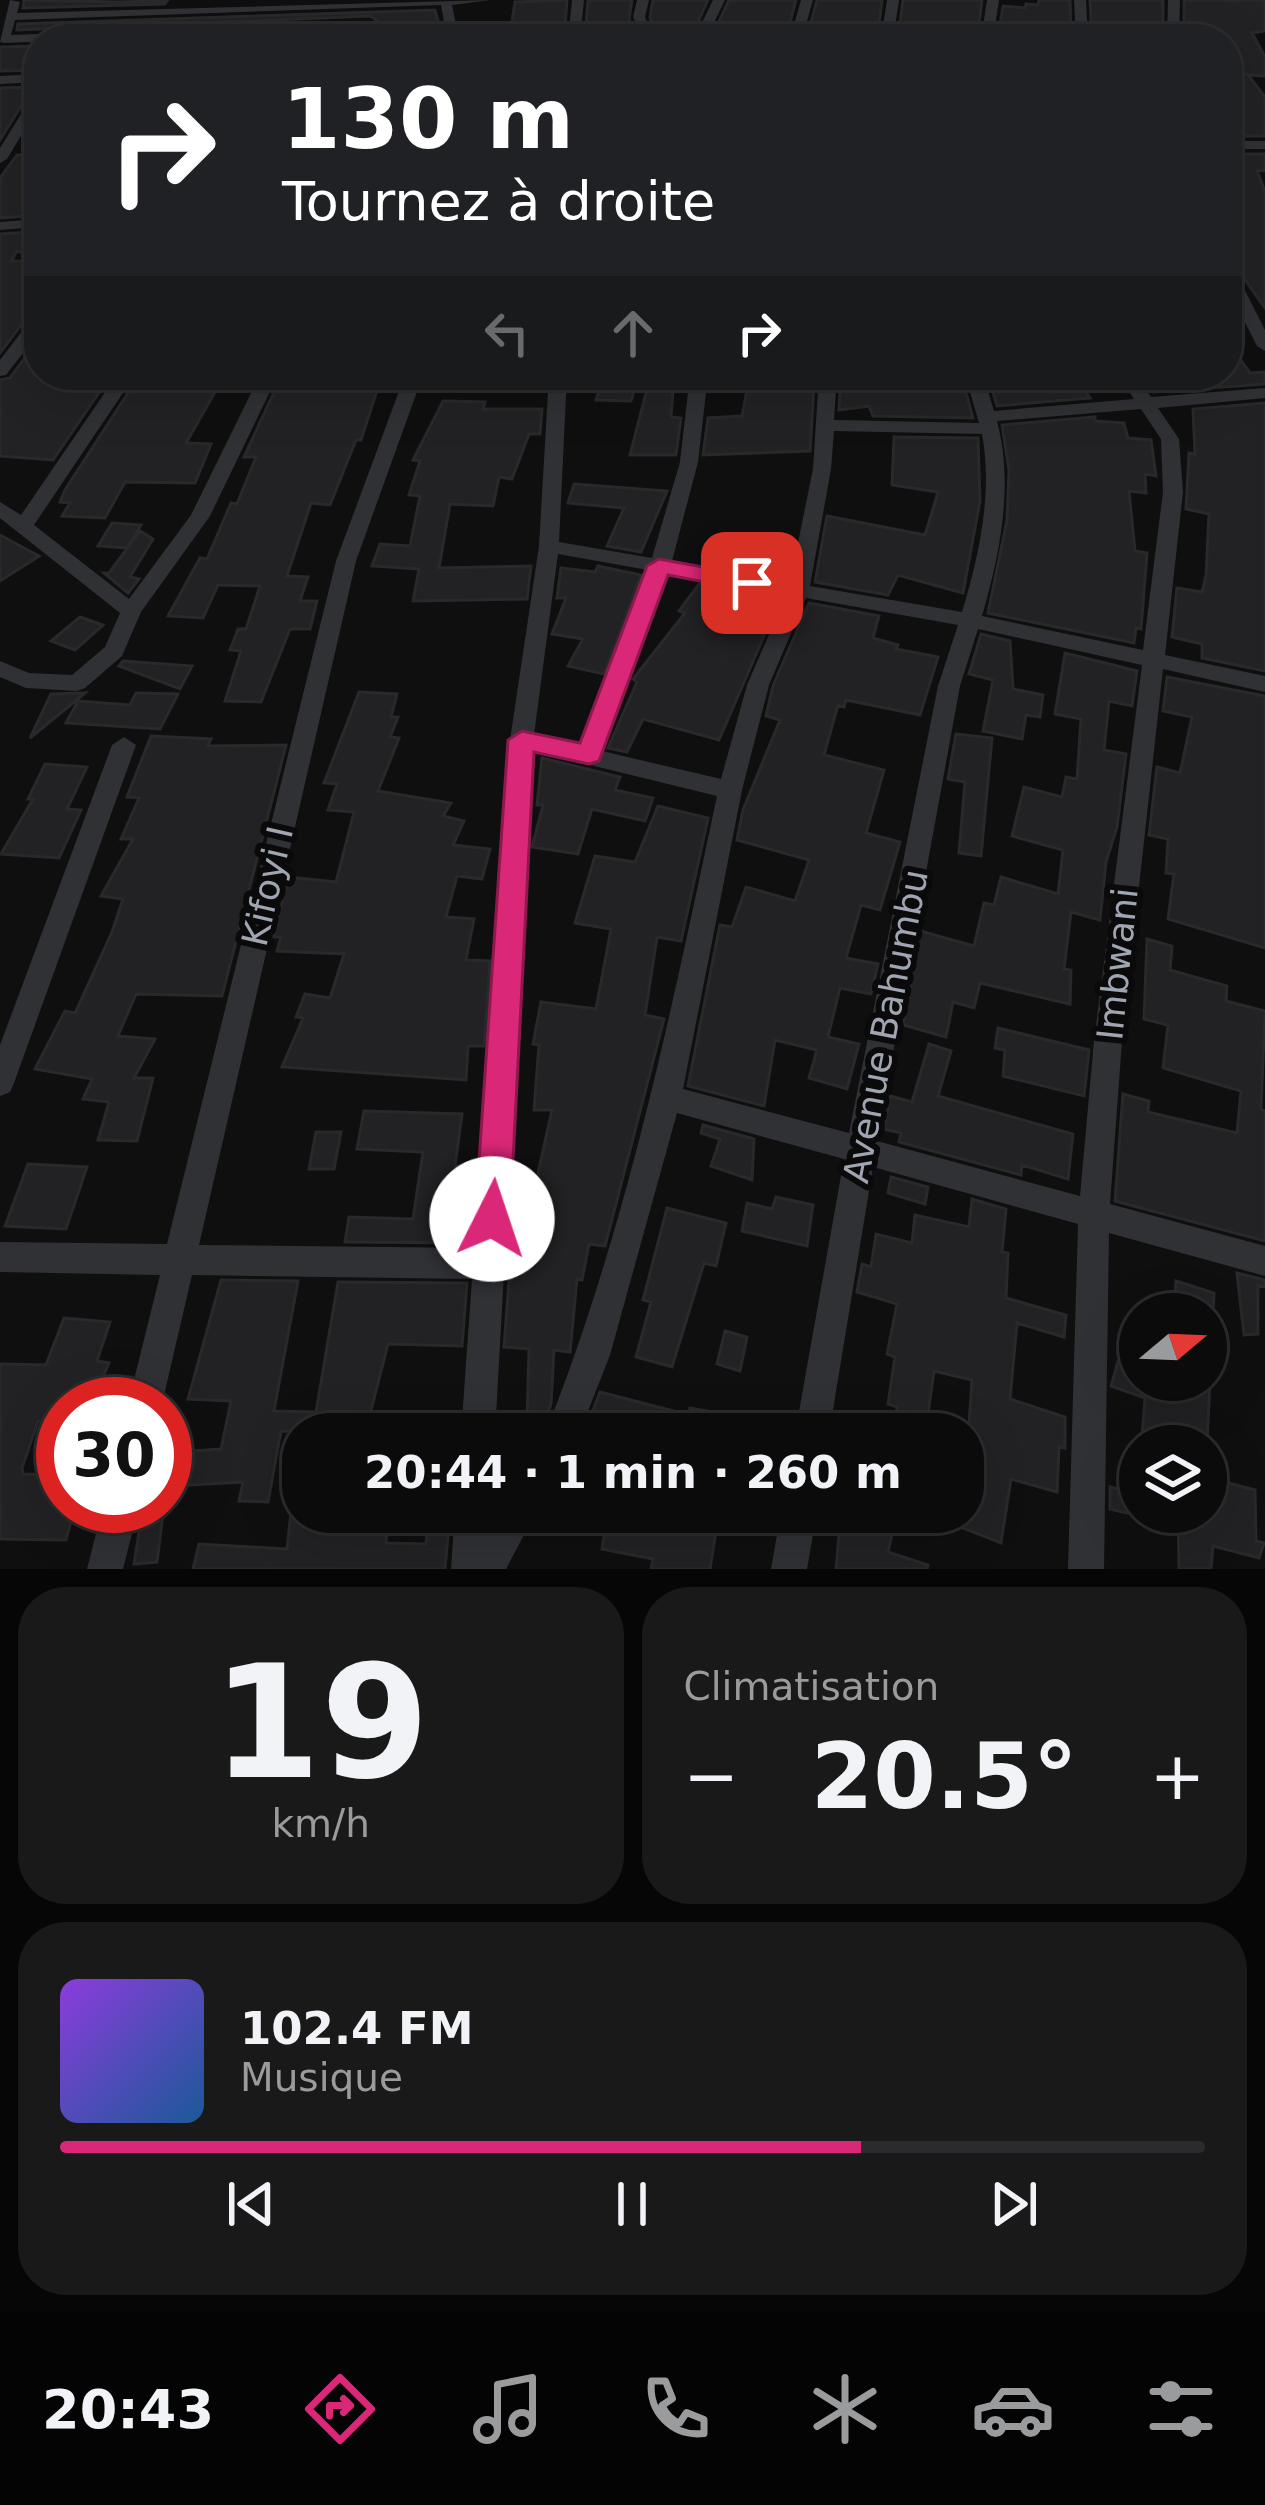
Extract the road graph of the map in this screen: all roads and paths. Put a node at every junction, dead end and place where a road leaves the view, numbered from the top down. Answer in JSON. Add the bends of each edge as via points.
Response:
{"nodes":[{"id":1,"x":14,"y":0,"type":"edge"},
{"id":2,"x":485,"y":0,"type":"edge"},
{"id":3,"x":446,"y":1,"type":"edge"},
{"id":4,"x":259,"y":4,"type":"edge"},
{"id":5,"x":294,"y":6,"type":"junction"},
{"id":6,"x":9,"y":17,"type":"junction"},
{"id":7,"x":292,"y":24,"type":"edge"},
{"id":8,"x":24,"y":39,"type":"edge"},
{"id":9,"x":24,"y":120,"type":"edge"},
{"id":10,"x":0,"y":159,"type":"edge"},
{"id":11,"x":1242,"y":301,"type":"edge"},
{"id":12,"x":24,"y":340,"type":"edge"},
{"id":13,"x":1265,"y":346,"type":"edge"},
{"id":14,"x":0,"y":371,"type":"edge"},
{"id":15,"x":116,"y":390,"type":"edge"},
{"id":16,"x":261,"y":390,"type":"edge"},
{"id":17,"x":409,"y":390,"type":"edge"},
{"id":18,"x":557,"y":390,"type":"edge"},
{"id":19,"x":697,"y":390,"type":"edge"},
{"id":20,"x":827,"y":390,"type":"edge"},
{"id":21,"x":978,"y":390,"type":"edge"},
{"id":22,"x":1136,"y":390,"type":"edge"},
{"id":23,"x":1265,"y":393,"type":"edge"},
{"id":24,"x":1144,"y":405,"type":"junction"},
{"id":25,"x":987,"y":423,"type":"junction"},
{"id":26,"x":826,"y":425,"type":"junction"},
{"id":27,"x":0,"y":508,"type":"edge"},
{"id":28,"x":23,"y":526,"type":"junction"},
{"id":29,"x":549,"y":546,"type":"junction"},
{"id":30,"x":659,"y":566,"type":"junction"},
{"id":31,"x":798,"y":592,"type":"junction"},
{"id":32,"x":131,"y":611,"type":"junction"},
{"id":33,"x":972,"y":621,"type":"junction"},
{"id":34,"x":1153,"y":658,"type":"junction"},
{"id":35,"x":0,"y":668,"type":"edge"},
{"id":36,"x":1265,"y":684,"type":"edge"},
{"id":37,"x":522,"y":740,"type":"junction"},
{"id":38,"x":124,"y":745,"type":"dead end"},
{"id":39,"x":589,"y":754,"type":"junction"},
{"id":40,"x":730,"y":790,"type":"junction"},
{"id":41,"x":0,"y":1083,"type":"edge"},
{"id":42,"x":667,"y":1097,"type":"junction"},
{"id":43,"x":861,"y":1148,"type":"junction"},
{"id":44,"x":1094,"y":1215,"type":"junction"},
{"id":45,"x":0,"y":1257,"type":"edge"},
{"id":46,"x":181,"y":1257,"type":"junction"},
{"id":47,"x":1265,"y":1261,"type":"edge"},
{"id":48,"x":489,"y":1264,"type":"junction"},
{"id":49,"x":152,"y":1377,"type":"edge"},
{"id":50,"x":479,"y":1413,"type":"edge"},
{"id":51,"x":570,"y":1413,"type":"edge"},
{"id":52,"x":816,"y":1413,"type":"edge"},
{"id":53,"x":114,"y":1533,"type":"edge"},
{"id":54,"x":472,"y":1533,"type":"edge"},
{"id":55,"x":506,"y":1533,"type":"edge"},
{"id":56,"x":795,"y":1533,"type":"edge"},
{"id":57,"x":105,"y":1569,"type":"edge"},
{"id":58,"x":470,"y":1569,"type":"edge"},
{"id":59,"x":486,"y":1569,"type":"edge"},
{"id":60,"x":789,"y":1569,"type":"edge"},
{"id":61,"x":1086,"y":1569,"type":"edge"}],
"edges":[{"from":1,"to":6,"type":"street"},
{"from":2,"to":3,"type":"street"},
{"from":3,"to":5,"type":"street"},
{"from":4,"to":5,"type":"street"},
{"from":4,"to":6,"type":"street"},
{"from":5,"to":7,"type":"street"},
{"from":6,"to":8,"type":"street","via":[[4,39]]},
{"from":9,"to":10,"type":"street"},
{"from":11,"to":13,"type":"street"},
{"from":12,"to":14,"type":"street"},
{"from":15,"to":28,"type":"street"},
{"from":16,"to":32,"type":"street","via":[[200,516]]},
{"from":17,"to":46,"type":"street","name":"Kifoyi I","via":[[346,561]]},
{"from":18,"to":29,"type":"street"},
{"from":19,"to":30,"type":"street","via":[[689,462]]},
{"from":20,"to":26,"type":"street"},
{"from":21,"to":25,"type":"street","name":"Avenue Bahumbu"},
{"from":22,"to":24,"type":"street","name":"Imbwani"},
{"from":23,"to":24,"type":"street"},
{"from":24,"to":25,"type":"street"},
{"from":24,"to":34,"type":"street","name":"Imbwani","via":[[1170,439],[1173,492]]},
{"from":25,"to":26,"type":"street"},
{"from":25,"to":33,"type":"street","name":"Avenue Bahumbu","via":[[996,464]]},
{"from":26,"to":31,"type":"street"},
{"from":27,"to":28,"type":"street"},
{"from":28,"to":32,"type":"street"},
{"from":29,"to":30,"type":"street"},
{"from":29,"to":37,"type":"street"},
{"from":30,"to":31,"type":"street"},
{"from":30,"to":39,"type":"street"},
{"from":31,"to":33,"type":"street"},
{"from":31,"to":40,"type":"street","via":[[758,685]]},
{"from":32,"to":35,"type":"street","via":[[114,651],[77,683],[26,680]]},
{"from":33,"to":34,"type":"street"},
{"from":33,"to":43,"type":"street","name":"Avenue Bahumbu","via":[[950,686]]},
{"from":34,"to":36,"type":"street"},
{"from":34,"to":44,"type":"street","name":"Imbwani"},
{"from":37,"to":39,"type":"street"},
{"from":37,"to":48,"type":"street"},
{"from":38,"to":41,"type":"street"},
{"from":39,"to":40,"type":"street"},
{"from":40,"to":42,"type":"street"},
{"from":42,"to":43,"type":"street"},
{"from":42,"to":51,"type":"street"},
{"from":43,"to":44,"type":"street"},
{"from":43,"to":52,"type":"street","name":"Avenue Bahumbu"},
{"from":44,"to":47,"type":"street"},
{"from":44,"to":61,"type":"street","name":"Imbwani"},
{"from":45,"to":46,"type":"street"},
{"from":46,"to":48,"type":"street"},
{"from":46,"to":49,"type":"street","name":"Kifoyi I"},
{"from":48,"to":50,"type":"street"},
{"from":53,"to":57,"type":"street"},
{"from":54,"to":58,"type":"street"},
{"from":55,"to":59,"type":"street"},
{"from":56,"to":60,"type":"street"}]}
